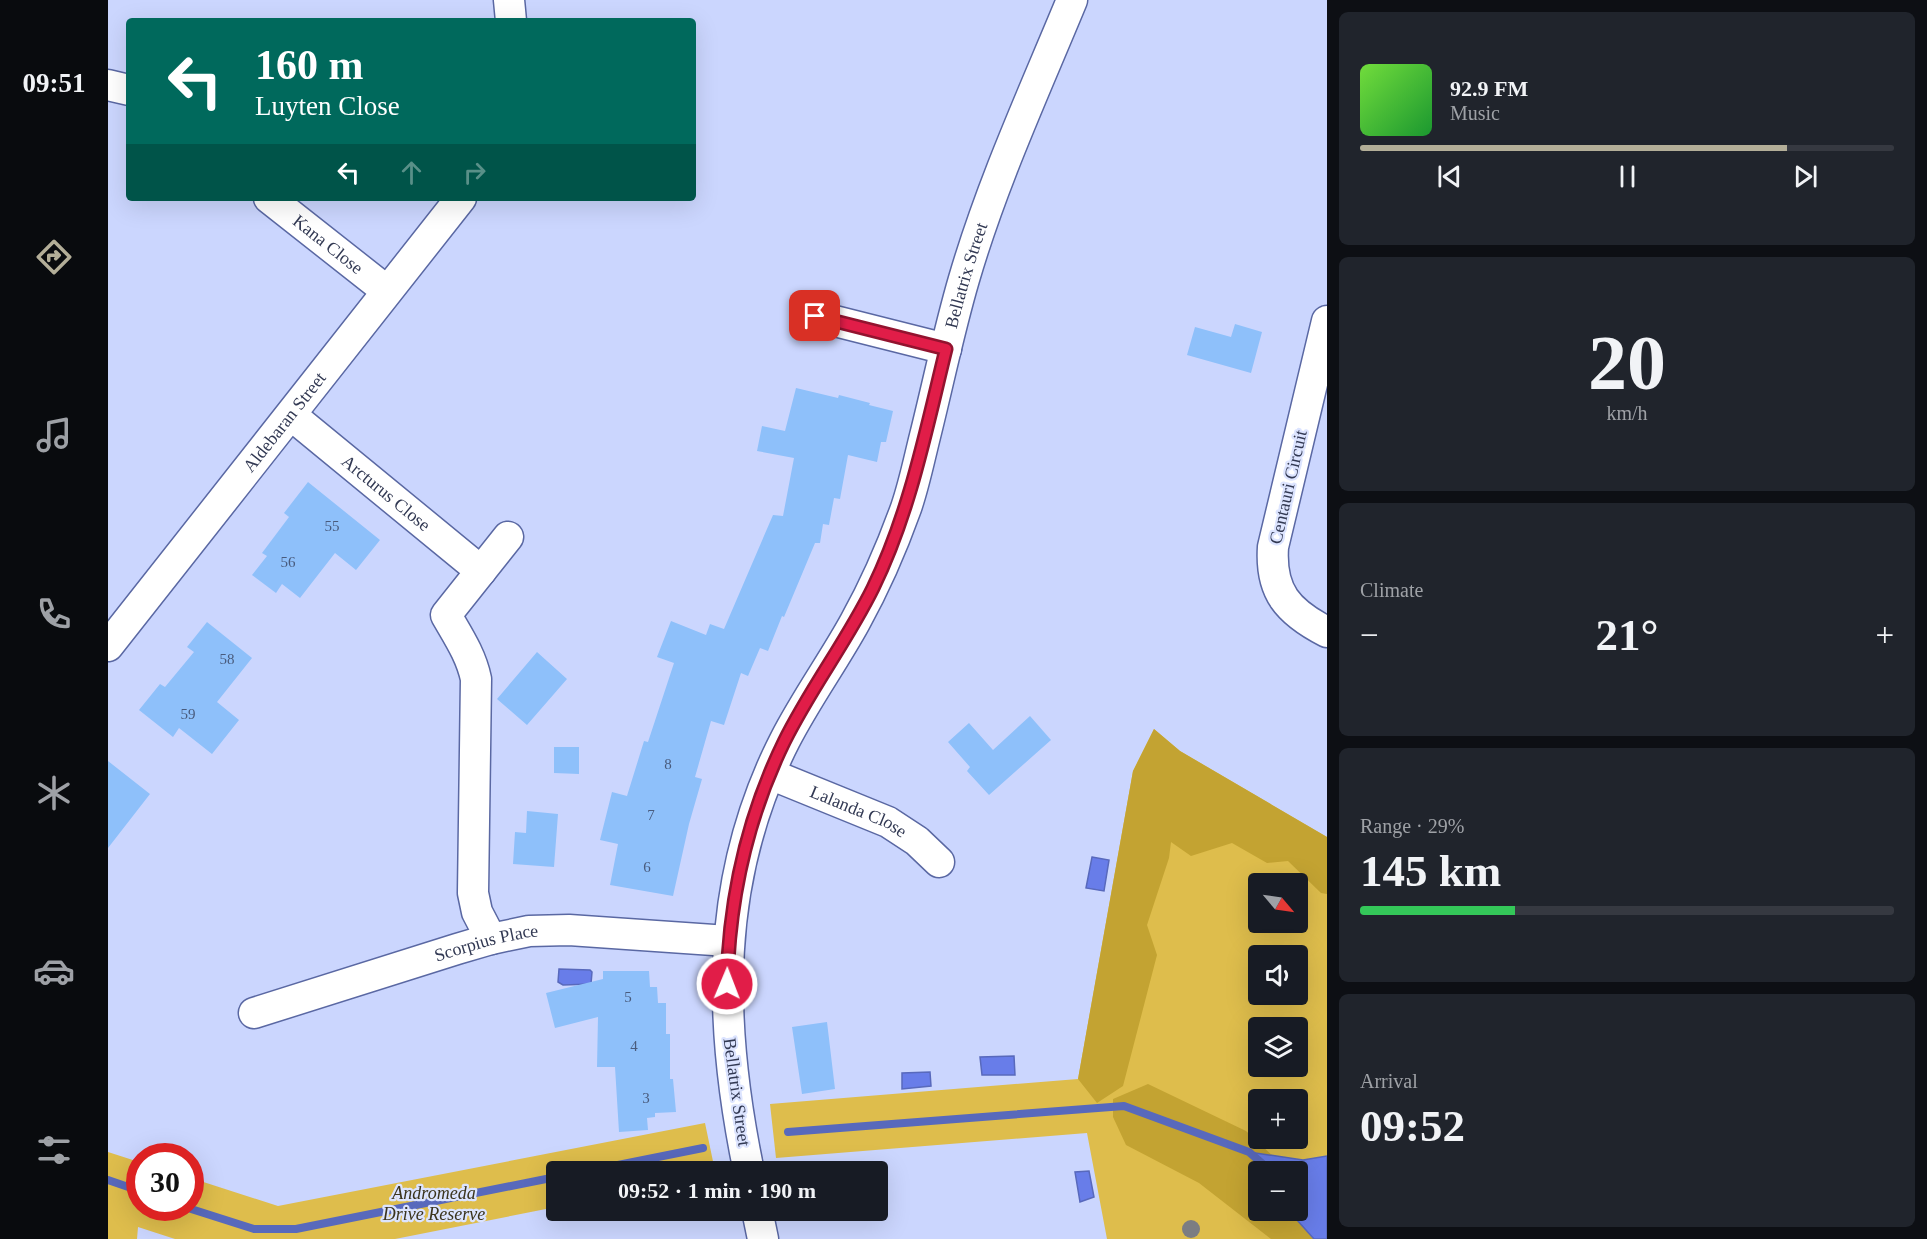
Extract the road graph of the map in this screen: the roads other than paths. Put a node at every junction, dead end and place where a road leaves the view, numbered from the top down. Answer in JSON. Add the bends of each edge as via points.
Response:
{"nodes":[{"id":1,"x":509,"y":0,"type":"edge"},
{"id":2,"x":1072,"y":0,"type":"edge"},
{"id":3,"x":511,"y":18,"type":"edge"},
{"id":4,"x":108,"y":85,"type":"edge"},
{"id":5,"x":126,"y":89,"type":"edge"},
{"id":6,"x":272,"y":201,"type":"edge"},
{"id":7,"x":459,"y":201,"type":"edge"},
{"id":8,"x":387,"y":291,"type":"junction"},
{"id":9,"x":815,"y":316,"type":"dead end"},
{"id":10,"x":1327,"y":321,"type":"edge"},
{"id":11,"x":946,"y":349,"type":"junction"},
{"id":12,"x":291,"y":415,"type":"junction"},
{"id":13,"x":508,"y":537,"type":"dead end"},
{"id":14,"x":481,"y":571,"type":"junction"},
{"id":15,"x":1327,"y":632,"type":"edge"},
{"id":16,"x":108,"y":645,"type":"edge"},
{"id":17,"x":770,"y":774,"type":"junction"},
{"id":18,"x":939,"y":862,"type":"dead end"},
{"id":19,"x":491,"y":939,"type":"junction"},
{"id":20,"x":728,"y":941,"type":"junction"},
{"id":21,"x":254,"y":1013,"type":"dead end"},
{"id":22,"x":747,"y":1161,"type":"edge"},
{"id":23,"x":759,"y":1221,"type":"edge"},
{"id":24,"x":763,"y":1239,"type":"edge"}],
"edges":[{"from":1,"to":3,"type":"street"},
{"from":2,"to":11,"type":"street","name":"Bellatrix Street","via":[[992,196]]},
{"from":4,"to":5,"type":"street"},
{"from":6,"to":8,"type":"street","name":"Kana Close"},
{"from":7,"to":8,"type":"street","name":"Aldebaran Street"},
{"from":8,"to":12,"type":"street","name":"Aldebaran Street"},
{"from":9,"to":11,"type":"street"},
{"from":10,"to":15,"type":"street","name":"Centauri Circuit","via":[[1272,558],[1284,600],[1299,615]]},
{"from":11,"to":17,"type":"street","name":"Bellatrix Street","via":[[912,487],[888,553],[856,621],[784,741]]},
{"from":12,"to":14,"type":"street","name":"Arcturus Close"},
{"from":12,"to":16,"type":"street","name":"Aldebaran Street"},
{"from":13,"to":14,"type":"street"},
{"from":14,"to":19,"type":"street","via":[[447,615],[473,665],[476,679],[473,894]]},
{"from":17,"to":18,"type":"street","name":"Lalanda Close","via":[[888,822]]},
{"from":17,"to":20,"type":"street","name":"Bellatrix Street","via":[[746,840]]},
{"from":19,"to":20,"type":"street","name":"Scorpius Place","via":[[553,930]]},
{"from":19,"to":21,"type":"street","name":"Scorpius Place"},
{"from":20,"to":22,"type":"street","name":"Bellatrix Street","via":[[730,1060]]},
{"from":23,"to":24,"type":"street"}]}
